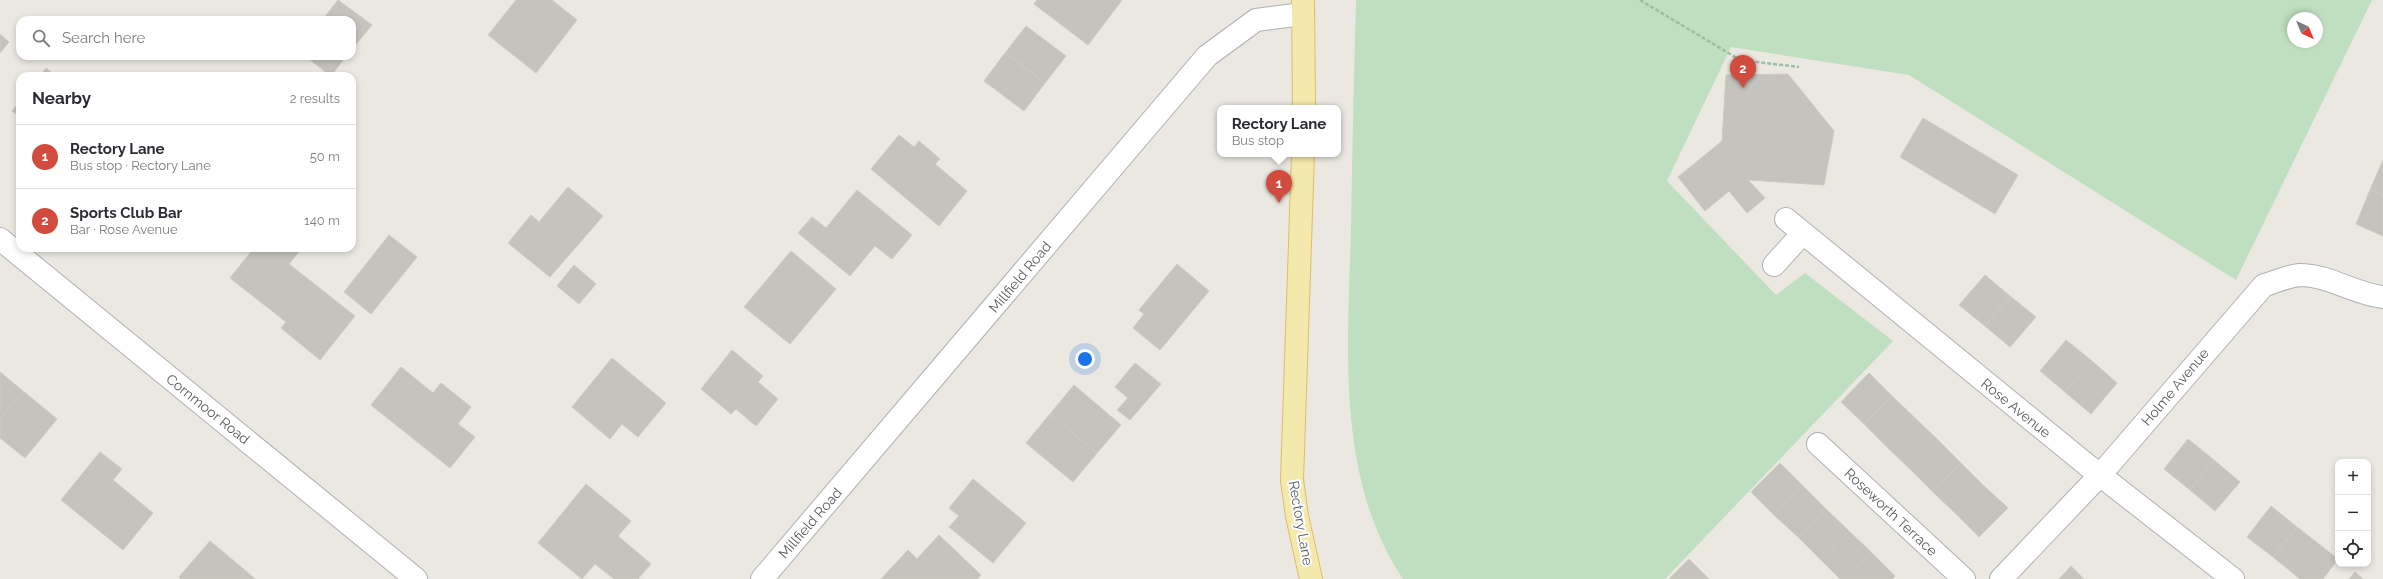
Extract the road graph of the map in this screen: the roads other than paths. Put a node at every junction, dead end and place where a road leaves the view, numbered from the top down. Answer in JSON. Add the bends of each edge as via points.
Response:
{"nodes":[{"id":1,"x":1303,"y":7,"type":"edge"},
{"id":2,"x":1304,"y":105,"type":"edge"},
{"id":3,"x":1304,"y":157,"type":"edge"},
{"id":4,"x":1786,"y":219,"type":"dead end"},
{"id":5,"x":1803,"y":233,"type":"junction"},
{"id":6,"x":0,"y":239,"type":"edge"},
{"id":7,"x":1774,"y":265,"type":"dead end"},
{"id":8,"x":2383,"y":297,"type":"edge"},
{"id":9,"x":1818,"y":444,"type":"dead end"},
{"id":10,"x":2101,"y":474,"type":"junction"},
{"id":11,"x":416,"y":579,"type":"edge"},
{"id":12,"x":762,"y":579,"type":"edge"},
{"id":13,"x":1311,"y":579,"type":"edge"},
{"id":14,"x":1964,"y":579,"type":"edge"},
{"id":15,"x":2001,"y":579,"type":"edge"},
{"id":16,"x":2233,"y":579,"type":"edge"}],
"edges":[{"from":1,"to":2,"type":"main road"},
{"from":1,"to":12,"type":"street","name":"Millfield Road","via":[[1256,20],[1207,56]]},
{"from":3,"to":13,"type":"main road","name":"Rectory Lane","via":[[1292,480]]},
{"from":4,"to":5,"type":"street","name":"Rose Avenue"},
{"from":5,"to":7,"type":"street"},
{"from":5,"to":10,"type":"street","name":"Rose Avenue","via":[[2080,460]]},
{"from":6,"to":11,"type":"street","name":"Cornmoor Road"},
{"from":8,"to":10,"type":"street","name":"Holme Avenue","via":[[2369,295],[2322,278],[2298,275],[2264,286]]},
{"from":9,"to":14,"type":"street","name":"Roseworth Terrace"},
{"from":10,"to":15,"type":"street","name":"Holme Avenue"},
{"from":10,"to":16,"type":"street","name":"Rose Avenue"}]}
